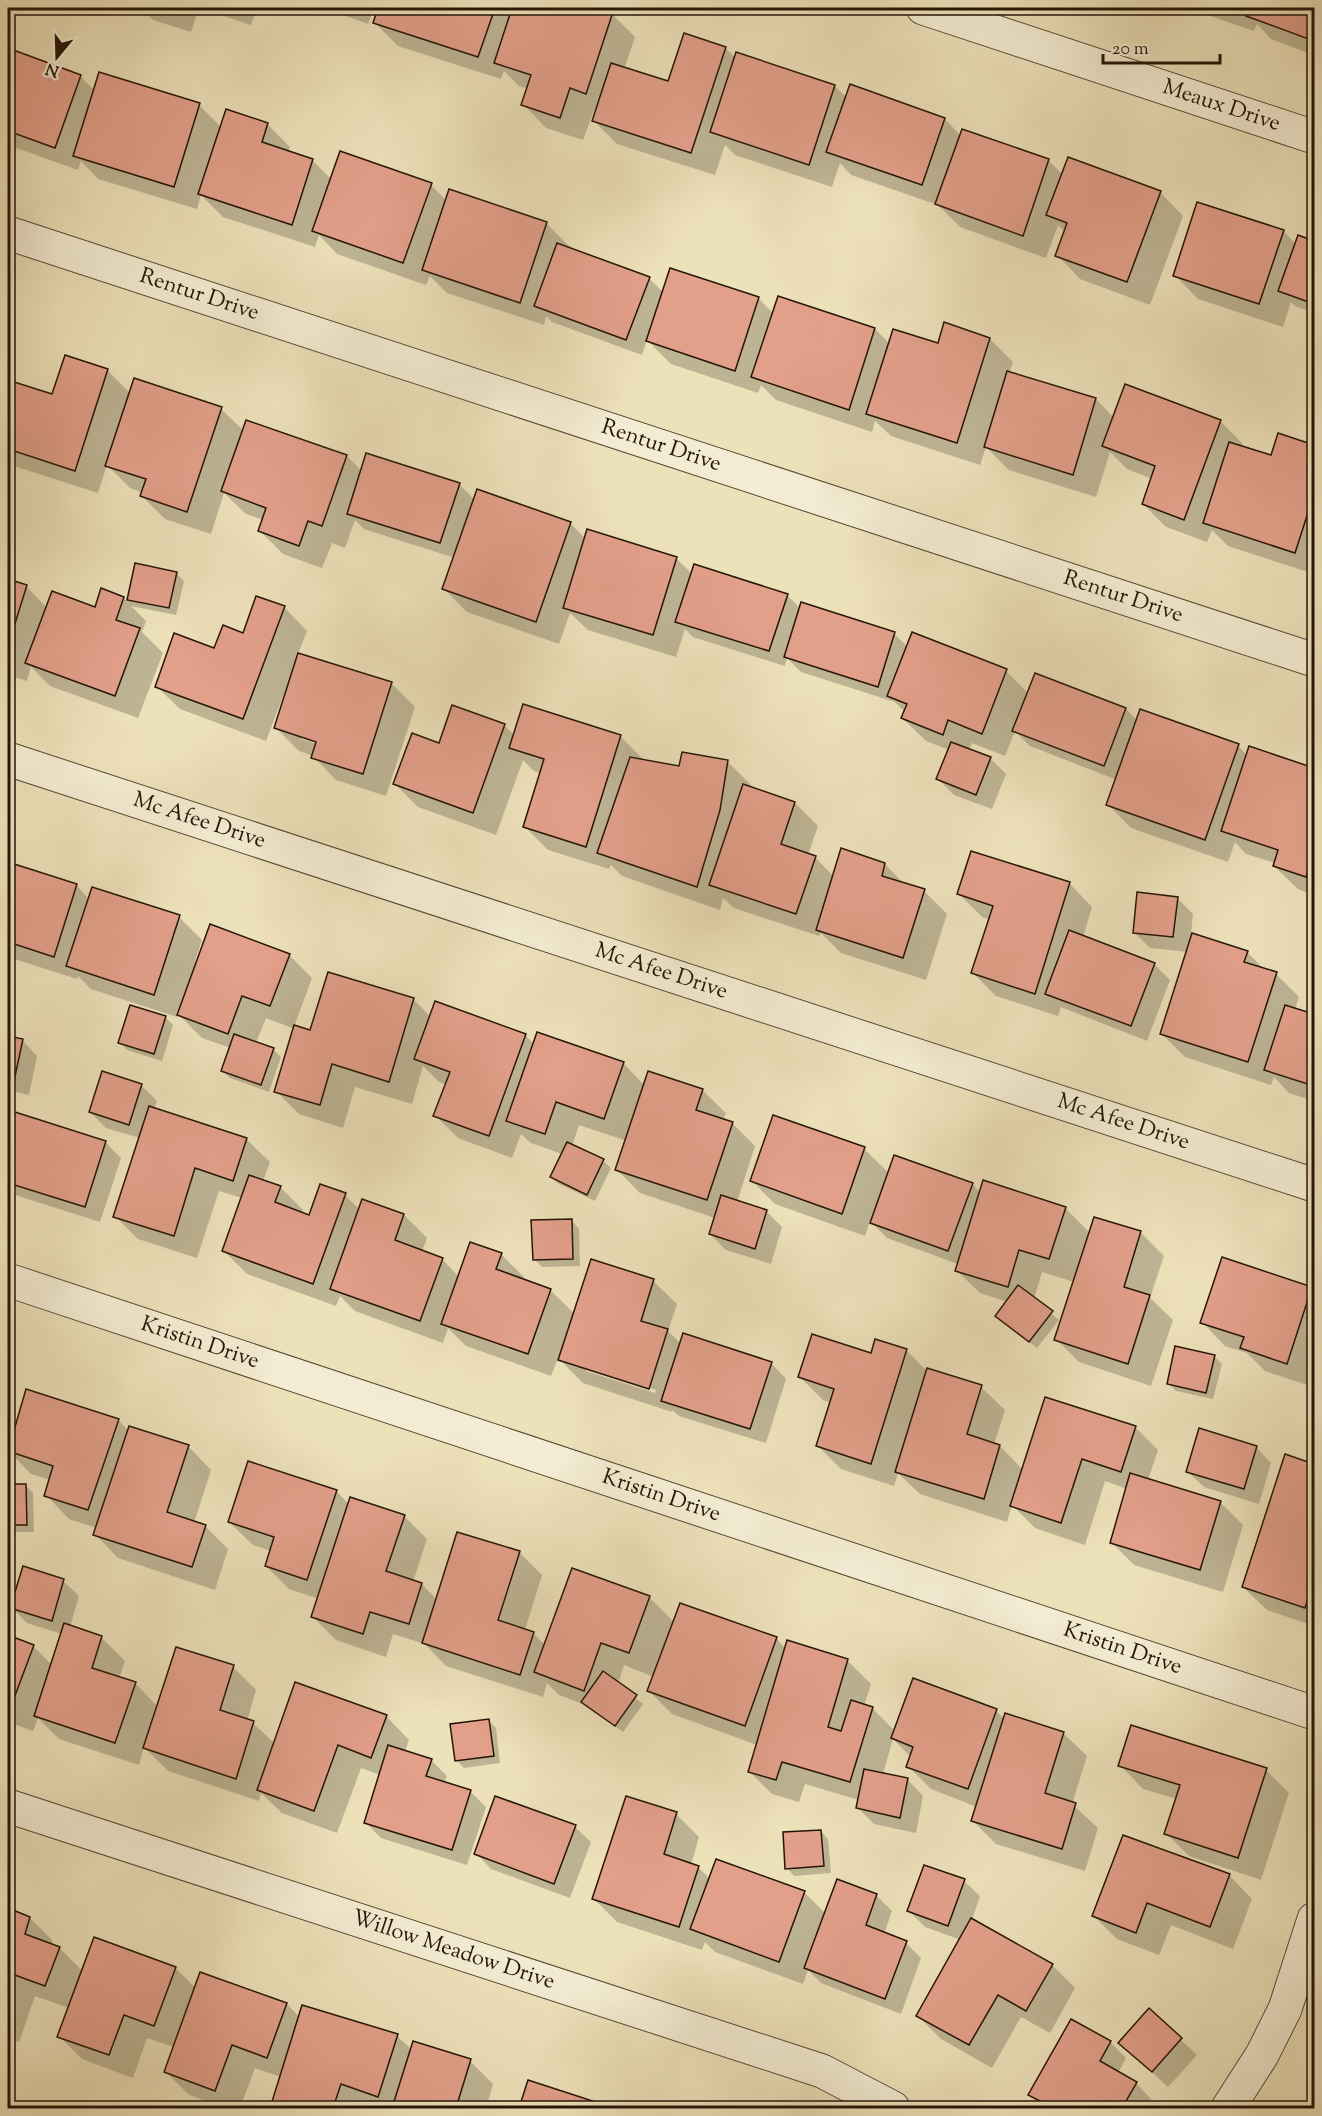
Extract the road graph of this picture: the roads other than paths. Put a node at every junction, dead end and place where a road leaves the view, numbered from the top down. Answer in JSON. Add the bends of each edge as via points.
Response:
{"nodes":[{"id":1,"x":923,"y":8,"type":"edge"},
{"id":2,"x":1314,"y":137,"type":"edge"},
{"id":3,"x":8,"y":233,"type":"edge"},
{"id":4,"x":1314,"y":660,"type":"edge"},
{"id":5,"x":8,"y":759,"type":"edge"},
{"id":6,"x":1314,"y":1185,"type":"edge"},
{"id":7,"x":8,"y":1280,"type":"edge"},
{"id":8,"x":1314,"y":1713,"type":"edge"},
{"id":9,"x":8,"y":1806,"type":"edge"},
{"id":10,"x":1314,"y":1919,"type":"edge"},
{"id":11,"x":893,"y":2109,"type":"edge"},
{"id":12,"x":1228,"y":2109,"type":"edge"}],
"edges":[{"from":1,"to":2,"type":"street","name":"Meaux Drive"},
{"from":3,"to":4,"type":"street","name":"Rentur Drive"},
{"from":5,"to":6,"type":"street","name":"Mc Afee Drive"},
{"from":7,"to":8,"type":"street","name":"Kristin Drive"},
{"from":9,"to":11,"type":"street","name":"Willow Meadow Drive","via":[[822,2071]]},
{"from":10,"to":12,"type":"street","via":[[1285,2009]]}]}
